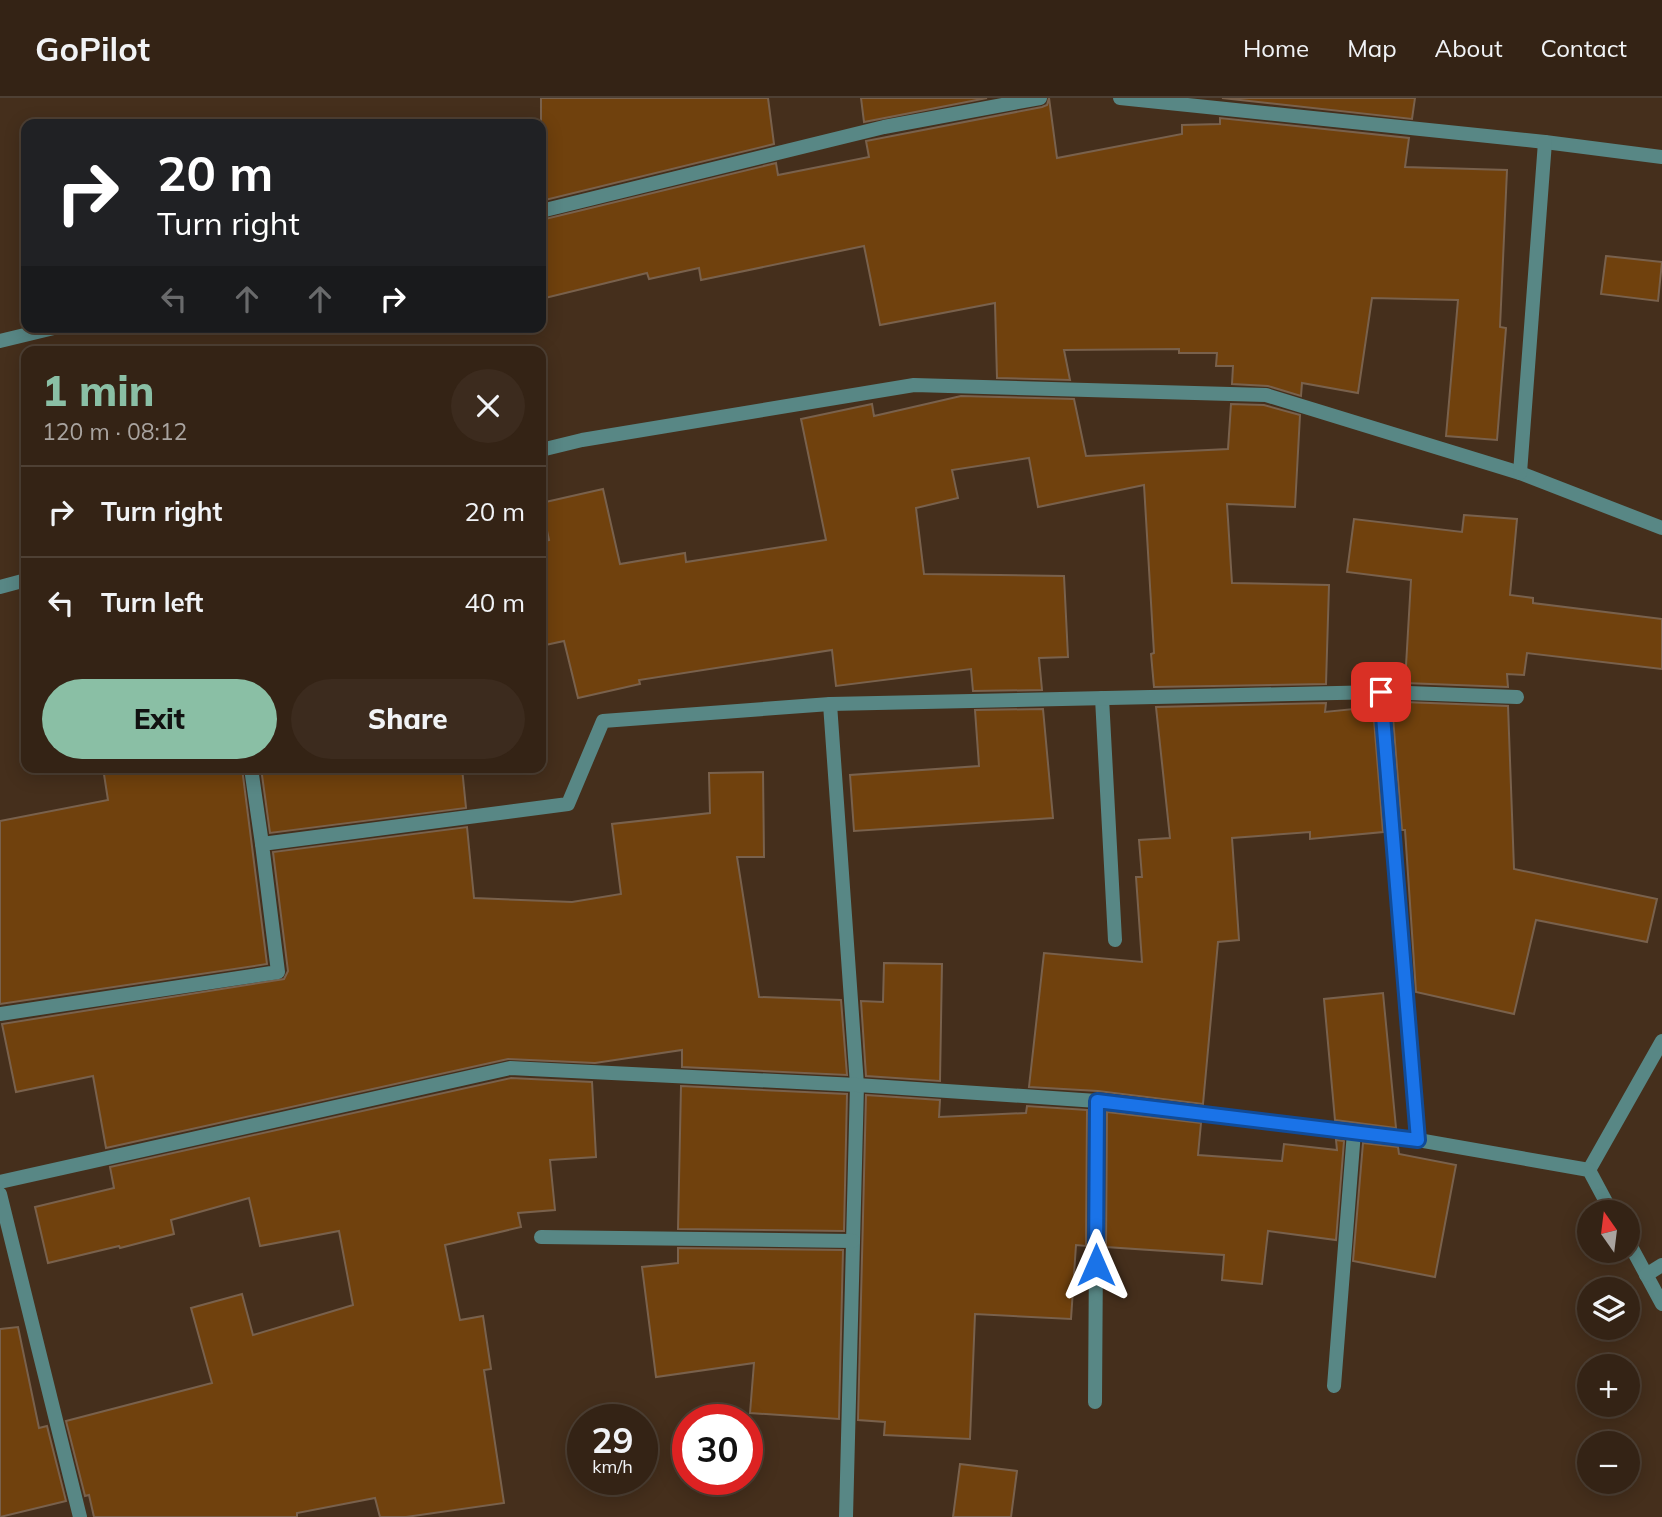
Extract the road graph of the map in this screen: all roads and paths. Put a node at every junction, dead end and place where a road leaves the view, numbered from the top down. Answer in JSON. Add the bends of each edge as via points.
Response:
{"nodes":[{"id":1,"x":1040,"y":98,"type":"edge"},
{"id":2,"x":1120,"y":98,"type":"edge"},
{"id":3,"x":1545,"y":142,"type":"junction"},
{"id":4,"x":1662,"y":157,"type":"edge"},
{"id":5,"x":546,"y":210,"type":"edge"},
{"id":6,"x":33,"y":333,"type":"edge"},
{"id":7,"x":0,"y":341,"type":"edge"},
{"id":8,"x":546,"y":449,"type":"edge"},
{"id":9,"x":1520,"y":473,"type":"junction"},
{"id":10,"x":1662,"y":528,"type":"edge"},
{"id":11,"x":21,"y":581,"type":"edge"},
{"id":12,"x":0,"y":587,"type":"edge"},
{"id":13,"x":1381,"y":692,"type":"junction"},
{"id":14,"x":1517,"y":697,"type":"dead end"},
{"id":15,"x":1102,"y":698,"type":"junction"},
{"id":16,"x":830,"y":704,"type":"junction"},
{"id":17,"x":252,"y":773,"type":"edge"},
{"id":18,"x":262,"y":844,"type":"junction"},
{"id":19,"x":1115,"y":940,"type":"dead end"},
{"id":20,"x":0,"y":1014,"type":"edge"},
{"id":21,"x":1662,"y":1041,"type":"edge"},
{"id":22,"x":857,"y":1085,"type":"junction"},
{"id":23,"x":1097,"y":1101,"type":"junction"},
{"id":24,"x":1354,"y":1132,"type":"junction"},
{"id":25,"x":1418,"y":1140,"type":"junction"},
{"id":26,"x":1589,"y":1170,"type":"junction"},
{"id":27,"x":0,"y":1182,"type":"edge"},
{"id":28,"x":0,"y":1194,"type":"edge"},
{"id":29,"x":1605,"y":1200,"type":"edge"},
{"id":30,"x":541,"y":1237,"type":"dead end"},
{"id":31,"x":853,"y":1241,"type":"junction"},
{"id":32,"x":1640,"y":1264,"type":"edge"},
{"id":33,"x":1662,"y":1265,"type":"edge"},
{"id":34,"x":1646,"y":1275,"type":"junction"},
{"id":35,"x":1662,"y":1304,"type":"edge"},
{"id":36,"x":1334,"y":1386,"type":"dead end"},
{"id":37,"x":1095,"y":1402,"type":"dead end"},
{"id":38,"x":79,"y":1517,"type":"edge"},
{"id":39,"x":845,"y":1517,"type":"edge"}],
"edges":[{"from":1,"to":5,"type":"street","via":[[884,127]]},
{"from":2,"to":3,"type":"street"},
{"from":3,"to":4,"type":"street"},
{"from":3,"to":9,"type":"street"},
{"from":6,"to":7,"type":"street"},
{"from":8,"to":9,"type":"street","via":[[914,385],[1266,395]]},
{"from":9,"to":10,"type":"street"},
{"from":11,"to":12,"type":"street"},
{"from":13,"to":14,"type":"street"},
{"from":13,"to":15,"type":"street"},
{"from":13,"to":25,"type":"street"},
{"from":15,"to":16,"type":"street"},
{"from":15,"to":19,"type":"street"},
{"from":16,"to":18,"type":"street","via":[[603,721],[568,804]]},
{"from":16,"to":22,"type":"street"},
{"from":17,"to":18,"type":"street"},
{"from":18,"to":20,"type":"street","via":[[278,972]]},
{"from":21,"to":26,"type":"street"},
{"from":22,"to":23,"type":"street"},
{"from":22,"to":27,"type":"street","via":[[510,1068]]},
{"from":22,"to":31,"type":"street"},
{"from":23,"to":24,"type":"street"},
{"from":23,"to":37,"type":"street"},
{"from":24,"to":25,"type":"street"},
{"from":24,"to":36,"type":"street"},
{"from":25,"to":26,"type":"street"},
{"from":26,"to":29,"type":"street"},
{"from":28,"to":38,"type":"street"},
{"from":30,"to":31,"type":"street"},
{"from":31,"to":39,"type":"street"},
{"from":32,"to":34,"type":"street"},
{"from":33,"to":34,"type":"street"},
{"from":34,"to":35,"type":"street"}]}
